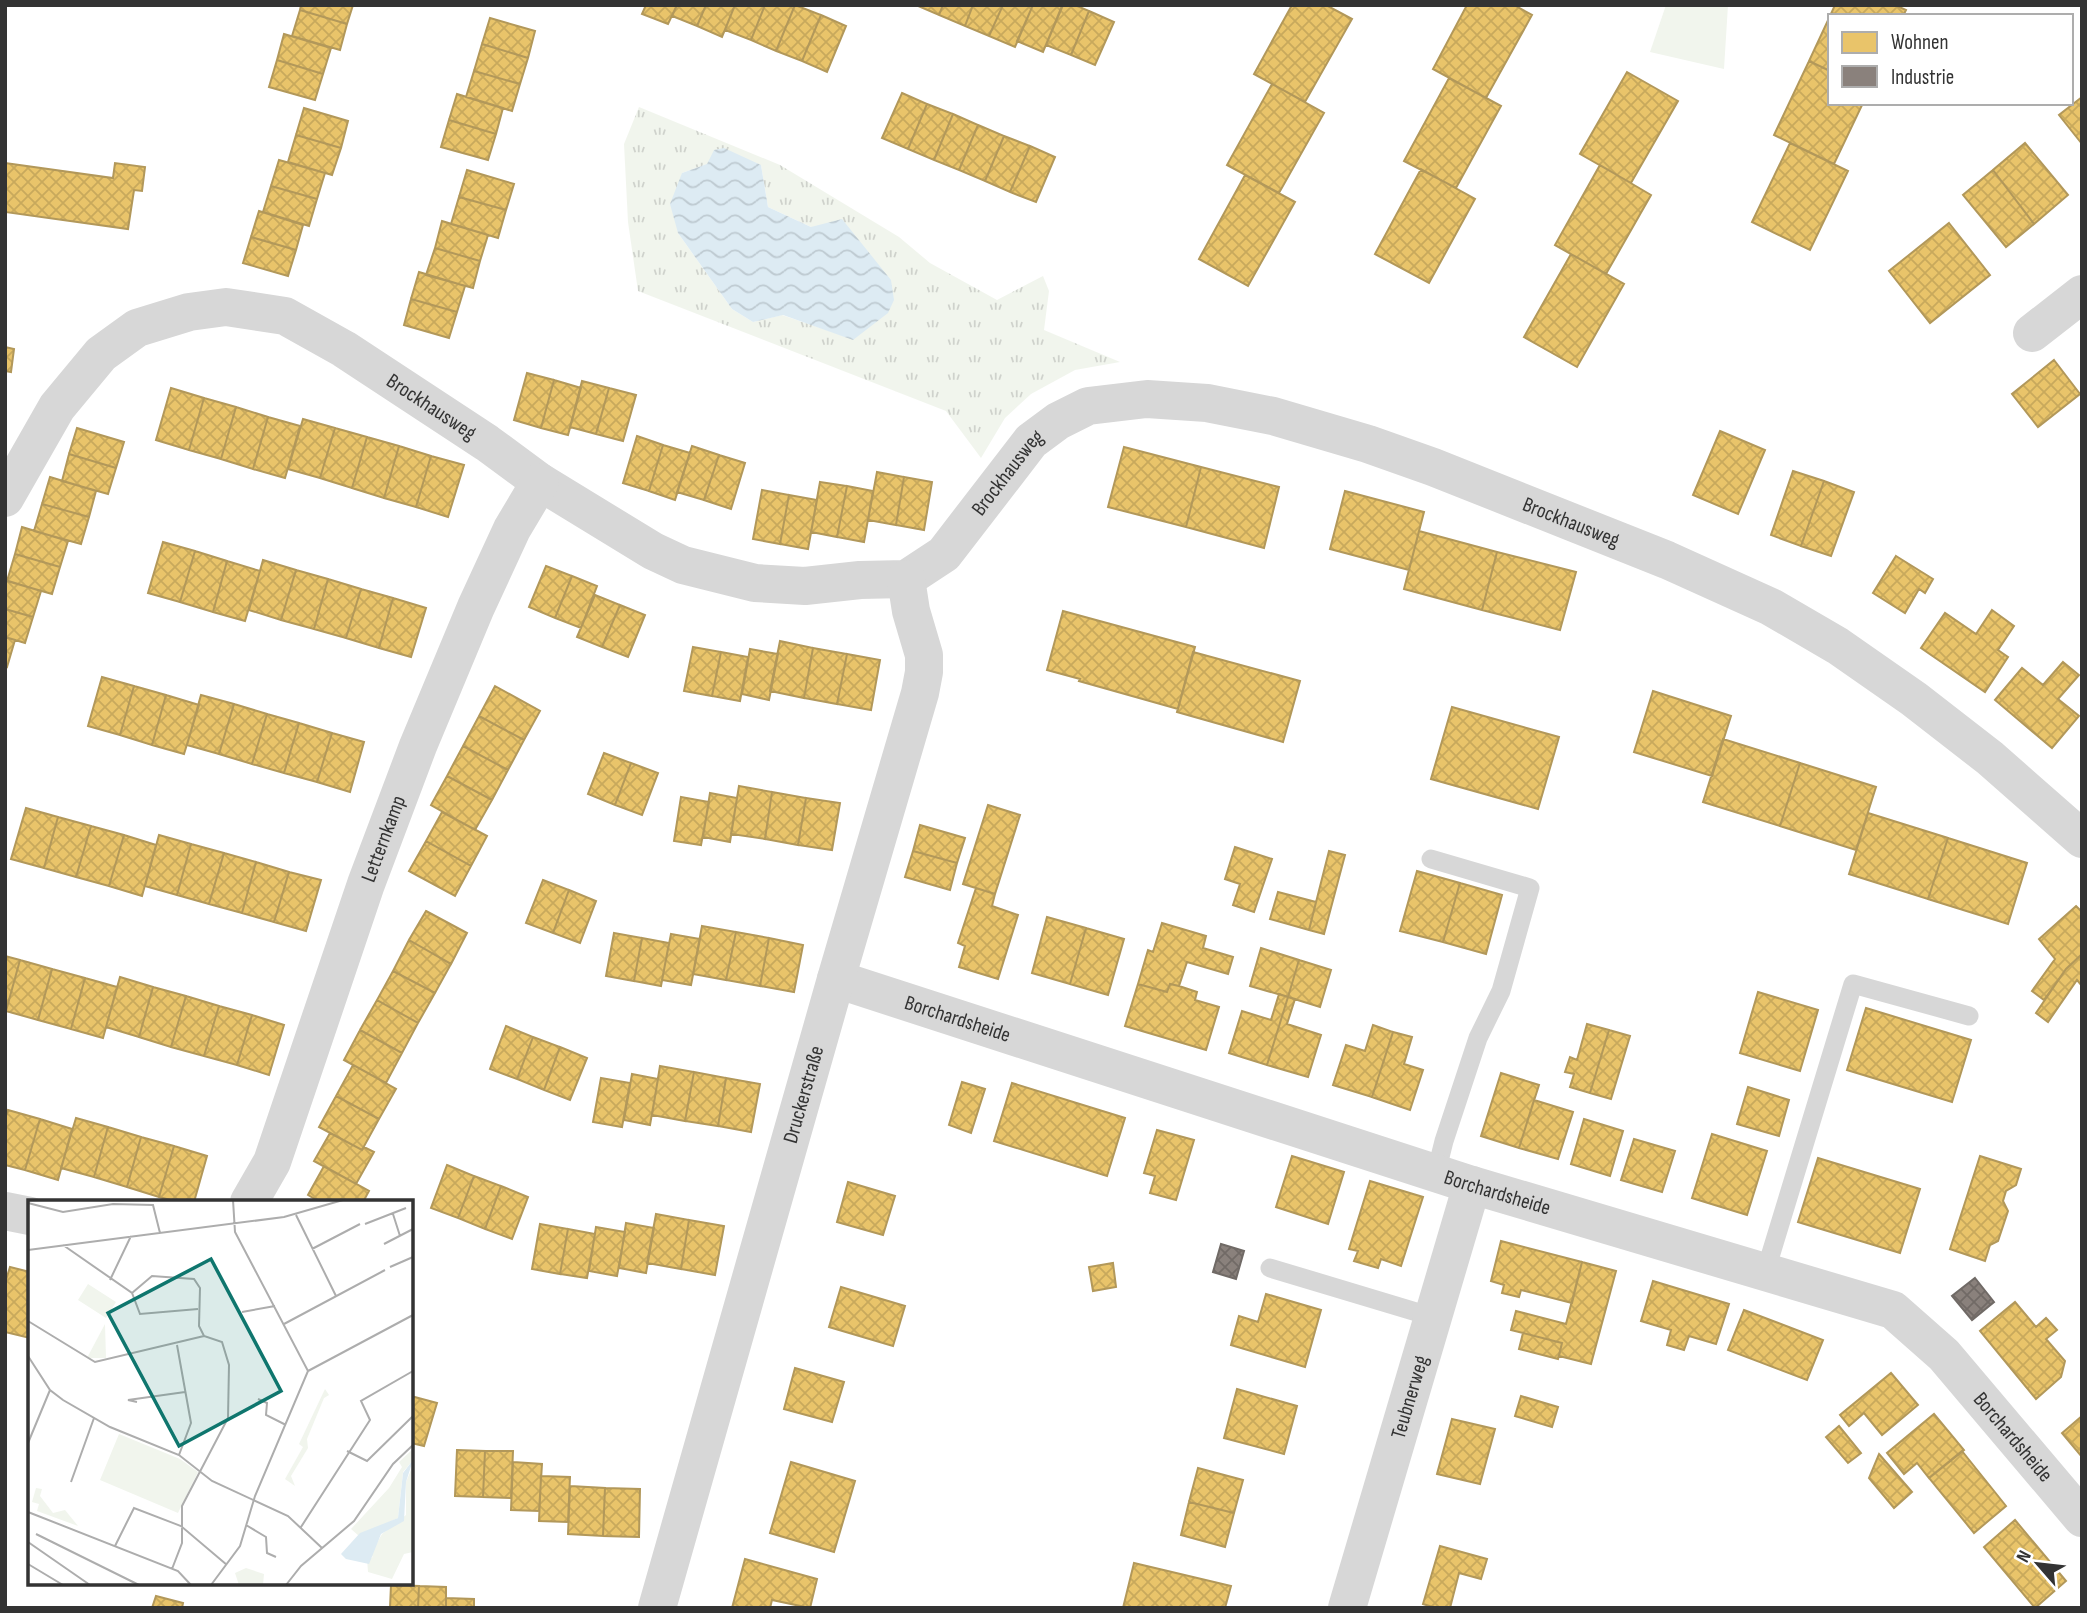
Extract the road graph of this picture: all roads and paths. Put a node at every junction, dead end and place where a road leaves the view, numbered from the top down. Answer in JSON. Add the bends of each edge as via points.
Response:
{"nodes":[{"id":1,"x":2082,"y":293,"type":"edge"},
{"id":2,"x":2032,"y":333,"type":"dead end"},
{"id":3,"x":540,"y":482,"type":"junction"},
{"id":4,"x":5,"y":498,"type":"edge"},
{"id":5,"x":906,"y":579,"type":"junction"},
{"id":6,"x":2082,"y":839,"type":"edge"},
{"id":7,"x":1431,"y":859,"type":"dead end"},
{"id":8,"x":836,"y":979,"type":"junction"},
{"id":9,"x":1969,"y":1016,"type":"dead end"},
{"id":10,"x":1436,"y":1173,"type":"junction"},
{"id":11,"x":1472,"y":1185,"type":"junction"},
{"id":12,"x":250,"y":1200,"type":"edge"},
{"id":13,"x":5,"y":1211,"type":"edge"},
{"id":14,"x":28,"y":1216,"type":"edge"},
{"id":15,"x":1270,"y":1268,"type":"dead end"},
{"id":16,"x":1765,"y":1273,"type":"junction"},
{"id":17,"x":1433,"y":1317,"type":"junction"},
{"id":18,"x":2082,"y":1518,"type":"edge"},
{"id":19,"x":657,"y":1608,"type":"edge"},
{"id":20,"x":1347,"y":1608,"type":"edge"}],
"edges":[{"from":1,"to":2,"type":"street"},
{"from":3,"to":4,"type":"street","name":"Brockhausweg","via":[[344,349],[285,316],[226,307],[189,312],[138,328],[100,354],[57,407]]},
{"from":3,"to":5,"type":"street","name":"Brockhausweg","via":[[653,551],[711,573],[755,583],[805,586]]},
{"from":3,"to":12,"type":"street","name":"Letternkamp","via":[[512,529],[418,746],[361,896],[272,1162]]},
{"from":5,"to":6,"type":"street","name":"Brockhausweg","via":[[944,554],[1031,441],[1088,407],[1147,399],[1207,403],[1273,416],[1457,476],[1771,607],[1914,699]]},
{"from":5,"to":8,"type":"street","name":"Druckerstraße","via":[[924,671]]},
{"from":7,"to":10,"type":"lane","via":[[1530,888],[1501,990],[1478,1038]]},
{"from":8,"to":10,"type":"street","name":"Borchardsheide"},
{"from":8,"to":19,"type":"street","name":"Druckerstraße"},
{"from":9,"to":16,"type":"lane","via":[[1853,984]]},
{"from":10,"to":11,"type":"street","name":"Borchardsheide"},
{"from":11,"to":16,"type":"street","name":"Borchardsheide"},
{"from":11,"to":17,"type":"street","name":"Teubnerweg"},
{"from":13,"to":14,"type":"street"},
{"from":15,"to":17,"type":"lane"},
{"from":16,"to":18,"type":"street","name":"Borchardsheide","via":[[1893,1310],[1944,1355]]},
{"from":17,"to":20,"type":"street","name":"Teubnerweg"}]}
